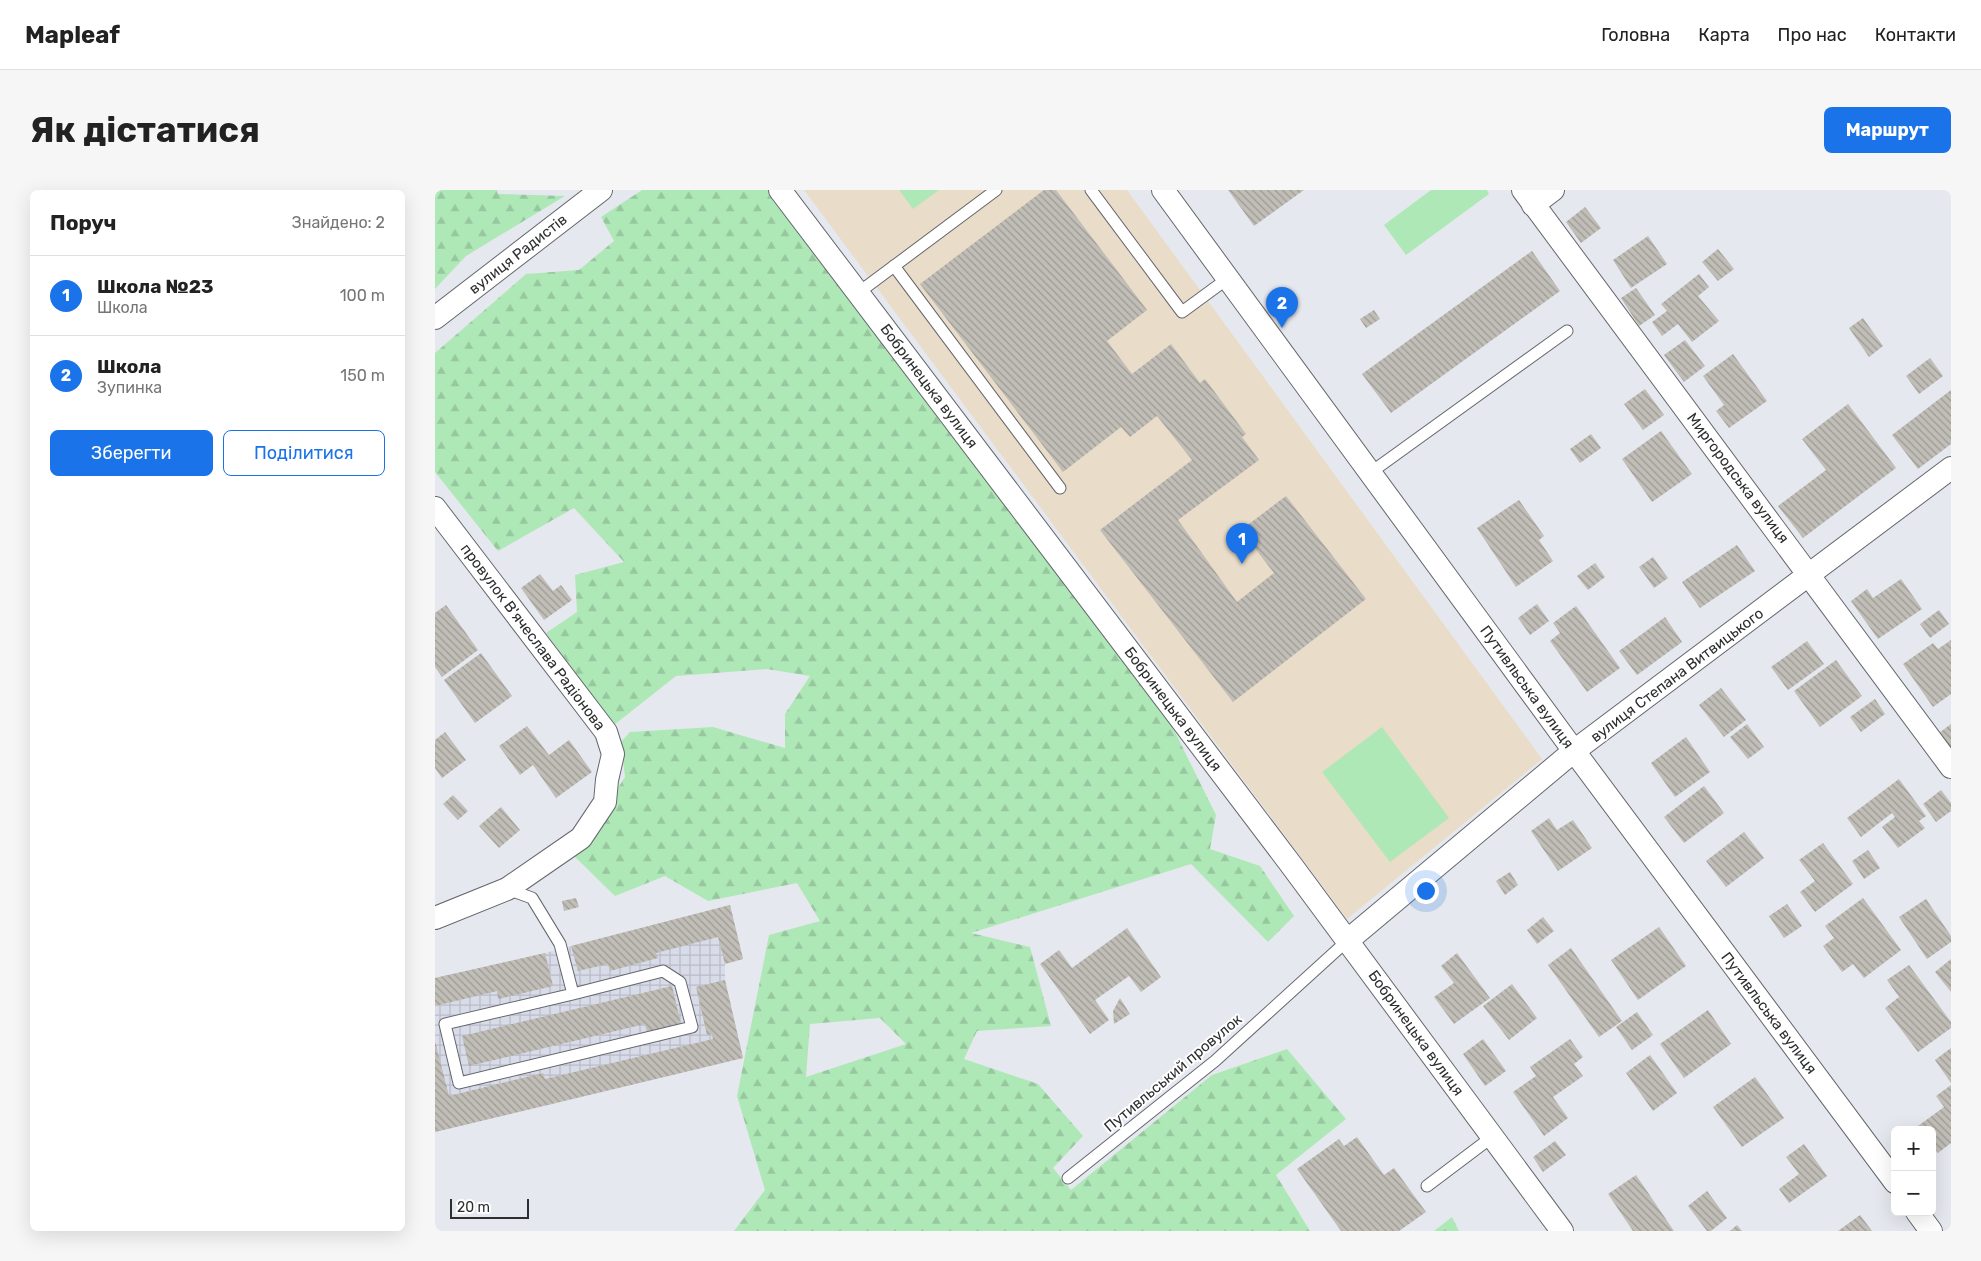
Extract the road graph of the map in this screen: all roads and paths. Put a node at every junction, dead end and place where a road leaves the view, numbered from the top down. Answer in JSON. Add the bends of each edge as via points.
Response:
{"nodes":[{"id":1,"x":601,"y":190,"type":"edge"},
{"id":2,"x":780,"y":190,"type":"edge"},
{"id":3,"x":996,"y":190,"type":"edge"},
{"id":4,"x":1091,"y":190,"type":"edge"},
{"id":5,"x":1163,"y":190,"type":"edge"},
{"id":6,"x":1553,"y":190,"type":"edge"},
{"id":7,"x":1528,"y":197,"type":"edge"},
{"id":8,"x":894,"y":266,"type":"junction"},
{"id":9,"x":1227,"y":279,"type":"junction"},
{"id":10,"x":858,"y":293,"type":"junction"},
{"id":11,"x":435,"y":318,"type":"edge"},
{"id":12,"x":1567,"y":331,"type":"dead end"},
{"id":13,"x":1951,"y":468,"type":"edge"},
{"id":14,"x":1370,"y":473,"type":"junction"},
{"id":15,"x":1060,"y":488,"type":"dead end"},
{"id":16,"x":435,"y":508,"type":"edge"},
{"id":17,"x":1810,"y":575,"type":"junction"},
{"id":18,"x":1574,"y":751,"type":"junction"},
{"id":19,"x":1951,"y":767,"type":"edge"},
{"id":20,"x":507,"y":890,"type":"junction"},
{"id":21,"x":435,"y":918,"type":"edge"},
{"id":22,"x":1347,"y":941,"type":"junction"},
{"id":23,"x":1296,"y":988,"type":"joint"},
{"id":24,"x":573,"y":994,"type":"junction"},
{"id":25,"x":1492,"y":1137,"type":"junction"},
{"id":26,"x":1891,"y":1177,"type":"edge"},
{"id":27,"x":1068,"y":1178,"type":"dead end"},
{"id":28,"x":1427,"y":1186,"type":"dead end"},
{"id":29,"x":1920,"y":1216,"type":"edge"},
{"id":30,"x":1562,"y":1231,"type":"edge"},
{"id":31,"x":1931,"y":1231,"type":"edge"}],
"edges":[{"from":1,"to":11,"type":"street","name":"вулиця Радистів"},
{"from":2,"to":10,"type":"street","name":"Бобринецька вулиця"},
{"from":3,"to":8,"type":"lane"},
{"from":4,"to":9,"type":"lane","via":[[1182,312]]},
{"from":5,"to":9,"type":"street","name":"Путивльська вулиця"},
{"from":6,"to":7,"type":"street"},
{"from":7,"to":17,"type":"street","name":"Миргородська вулиця"},
{"from":8,"to":10,"type":"lane"},
{"from":8,"to":15,"type":"lane"},
{"from":9,"to":14,"type":"street","name":"Путивльська вулиця"},
{"from":10,"to":22,"type":"street","name":"Бобринецька вулиця"},
{"from":12,"to":14,"type":"lane"},
{"from":13,"to":17,"type":"street","name":"вулиця Степана Витвицького"},
{"from":14,"to":18,"type":"street","name":"Путивльська вулиця"},
{"from":16,"to":20,"type":"street","name":"провулок В'ячеслава Радіонова","via":[[606,732],[613,754],[605,802],[581,838]]},
{"from":17,"to":18,"type":"street","name":"вулиця Степана Витвицького"},
{"from":17,"to":19,"type":"street","name":"Миргородська вулиця"},
{"from":18,"to":22,"type":"street","name":"вулиця Степана Витвицького"},
{"from":18,"to":26,"type":"street","name":"Путивльська вулиця"},
{"from":20,"to":21,"type":"street"},
{"from":20,"to":24,"type":"lane","via":[[532,898],[560,944]]},
{"from":22,"to":23,"type":"lane","name":"вулиця Степана Витвицького"},
{"from":22,"to":25,"type":"street","name":"Бобринецька вулиця"},
{"from":23,"to":27,"type":"lane","name":"Путивльський провулок","via":[[1215,1061]]},
{"from":24,"to":24,"type":"lane","via":[[663,971],[680,982],[692,1027],[459,1083],[445,1024]]},
{"from":25,"to":28,"type":"lane"},
{"from":25,"to":30,"type":"street","name":"Бобринецька вулиця"},
{"from":29,"to":31,"type":"street"}]}
